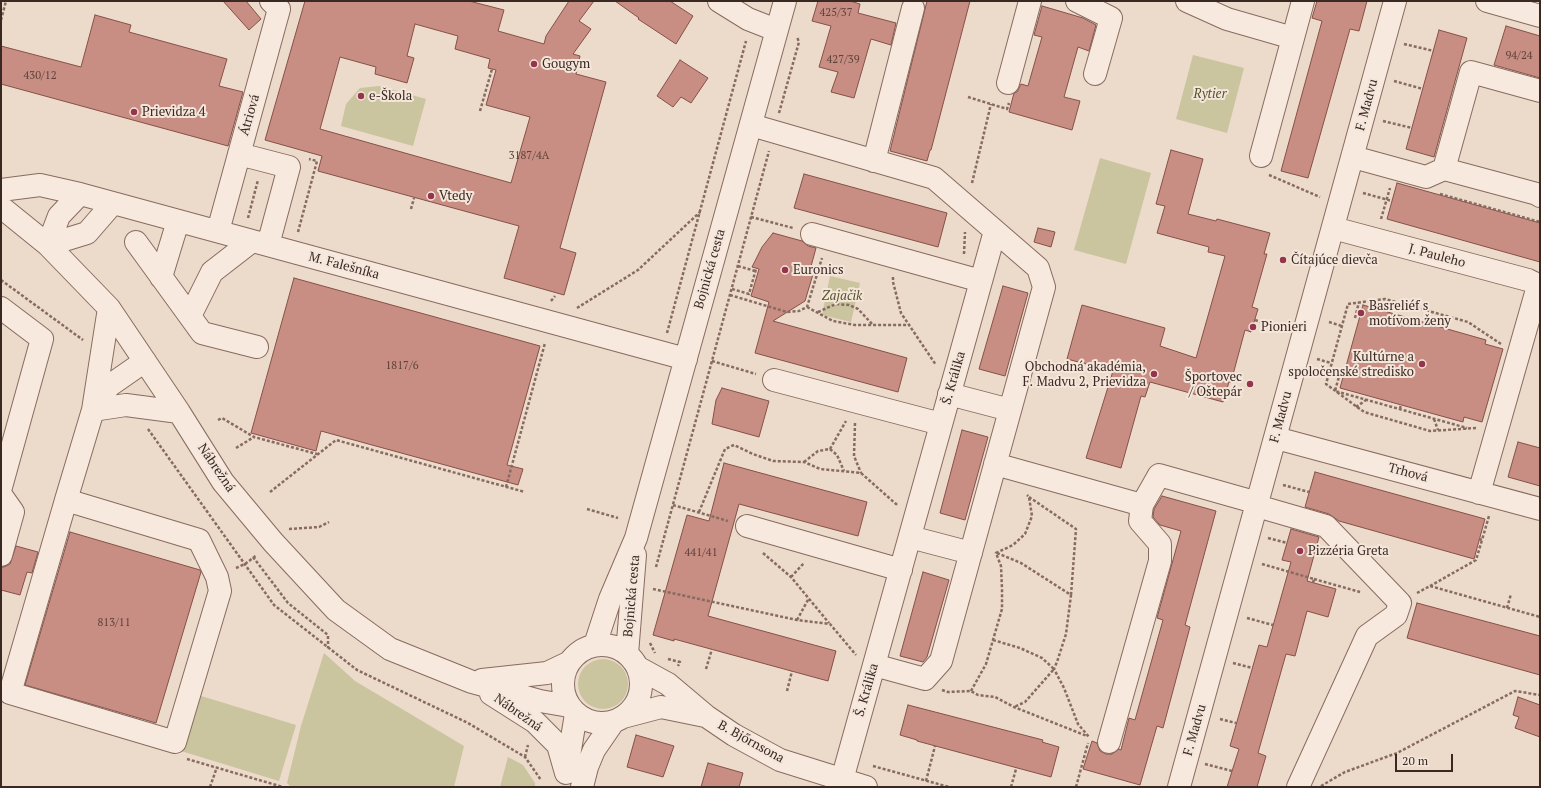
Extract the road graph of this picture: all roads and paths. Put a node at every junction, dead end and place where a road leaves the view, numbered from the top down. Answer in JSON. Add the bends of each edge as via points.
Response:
{"nodes":[{"id":1,"x":6,"y":1,"type":"edge"},
{"id":2,"x":719,"y":1,"type":"edge"},
{"id":3,"x":784,"y":1,"type":"edge"},
{"id":4,"x":1030,"y":1,"type":"edge"},
{"id":5,"x":1077,"y":1,"type":"edge"},
{"id":6,"x":1187,"y":1,"type":"edge"},
{"id":7,"x":1303,"y":1,"type":"edge"},
{"id":8,"x":1396,"y":1,"type":"edge"},
{"id":9,"x":1487,"y":1,"type":"edge"},
{"id":10,"x":275,"y":5,"type":"edge"},
{"id":11,"x":913,"y":8,"type":"dead end"},
{"id":12,"x":1540,"y":16,"type":"edge"},
{"id":13,"x":1,"y":20,"type":"edge"},
{"id":14,"x":754,"y":22,"type":"junction"},
{"id":15,"x":786,"y":31,"type":"junction"},
{"id":16,"x":1293,"y":38,"type":"junction"},
{"id":17,"x":1402,"y":43,"type":"dead end"},
{"id":18,"x":1434,"y":51,"type":"dead end"},
{"id":19,"x":492,"y":69,"type":"dead end"},
{"id":20,"x":1095,"y":74,"type":"dead end"},
{"id":21,"x":1391,"y":81,"type":"dead end"},
{"id":22,"x":1008,"y":83,"type":"dead end"},
{"id":23,"x":1423,"y":89,"type":"dead end"},
{"id":24,"x":1540,"y":91,"type":"edge"},
{"id":25,"x":480,"y":111,"type":"dead end"},
{"id":26,"x":1380,"y":121,"type":"dead end"},
{"id":27,"x":750,"y":125,"type":"junction"},
{"id":28,"x":1412,"y":128,"type":"dead end"},
{"id":29,"x":774,"y":132,"type":"junction"},
{"id":30,"x":239,"y":154,"type":"junction"},
{"id":31,"x":1353,"y":157,"type":"junction"},
{"id":32,"x":264,"y":161,"type":"junction"},
{"id":33,"x":874,"y":161,"type":"junction"},
{"id":34,"x":1262,"y":164,"type":"joint"},
{"id":35,"x":1395,"y":169,"type":"junction"},
{"id":36,"x":1444,"y":169,"type":"junction"},
{"id":37,"x":1,"y":190,"type":"edge"},
{"id":38,"x":1360,"y":192,"type":"dead end"},
{"id":39,"x":1539,"y":192,"type":"edge"},
{"id":40,"x":1436,"y":193,"type":"dead end"},
{"id":41,"x":80,"y":194,"type":"junction"},
{"id":42,"x":414,"y":198,"type":"dead end"},
{"id":43,"x":1324,"y":198,"type":"dead end"},
{"id":44,"x":1387,"y":200,"type":"junction"},
{"id":45,"x":1392,"y":201,"type":"dead end"},
{"id":46,"x":113,"y":203,"type":"junction"},
{"id":47,"x":1,"y":207,"type":"edge"},
{"id":48,"x":411,"y":209,"type":"dead end"},
{"id":49,"x":700,"y":211,"type":"junction"},
{"id":50,"x":751,"y":217,"type":"junction"},
{"id":51,"x":248,"y":219,"type":"dead end"},
{"id":52,"x":178,"y":220,"type":"junction"},
{"id":53,"x":1540,"y":222,"type":"edge"},
{"id":54,"x":1333,"y":228,"type":"junction"},
{"id":55,"x":218,"y":231,"type":"junction"},
{"id":56,"x":995,"y":231,"type":"junction"},
{"id":57,"x":820,"y":236,"type":"junction"},
{"id":58,"x":1376,"y":239,"type":"junction"},
{"id":59,"x":136,"y":242,"type":"dead end"},
{"id":60,"x":260,"y":243,"type":"junction"},
{"id":61,"x":48,"y":245,"type":"junction"},
{"id":62,"x":896,"y":257,"type":"junction"},
{"id":63,"x":738,"y":266,"type":"junction"},
{"id":64,"x":161,"y":277,"type":"junction"},
{"id":65,"x":981,"y":281,"type":"junction"},
{"id":66,"x":1539,"y":286,"type":"edge"},
{"id":67,"x":732,"y":289,"type":"junction"},
{"id":68,"x":730,"y":295,"type":"junction"},
{"id":69,"x":1359,"y":302,"type":"junction"},
{"id":70,"x":807,"y":307,"type":"junction"},
{"id":71,"x":1,"y":308,"type":"edge"},
{"id":72,"x":109,"y":308,"type":"junction"},
{"id":73,"x":574,"y":310,"type":"dead end"},
{"id":74,"x":817,"y":312,"type":"junction"},
{"id":75,"x":190,"y":316,"type":"junction"},
{"id":76,"x":1355,"y":318,"type":"dead end"},
{"id":77,"x":1254,"y":320,"type":"dead end"},
{"id":78,"x":1331,"y":323,"type":"dead end"},
{"id":79,"x":874,"y":325,"type":"junction"},
{"id":80,"x":909,"y":325,"type":"junction"},
{"id":81,"x":1342,"y":326,"type":"junction"},
{"id":82,"x":1286,"y":330,"type":"dead end"},
{"id":83,"x":546,"y":339,"type":"dead end"},
{"id":84,"x":665,"y":339,"type":"dead end"},
{"id":85,"x":1337,"y":342,"type":"junction"},
{"id":86,"x":1341,"y":343,"type":"dead end"},
{"id":87,"x":257,"y":347,"type":"dead end"},
{"id":88,"x":1518,"y":356,"type":"junction"},
{"id":89,"x":686,"y":359,"type":"junction"},
{"id":90,"x":1321,"y":360,"type":"dead end"},
{"id":91,"x":145,"y":361,"type":"junction"},
{"id":92,"x":712,"y":361,"type":"junction"},
{"id":93,"x":1331,"y":363,"type":"junction"},
{"id":94,"x":956,"y":372,"type":"junction"},
{"id":95,"x":1340,"y":373,"type":"dead end"},
{"id":96,"x":774,"y":380,"type":"joint"},
{"id":97,"x":1335,"y":391,"type":"junction"},
{"id":98,"x":949,"y":394,"type":"junction"},
{"id":99,"x":1366,"y":400,"type":"junction"},
{"id":100,"x":856,"y":401,"type":"junction"},
{"id":101,"x":1401,"y":404,"type":"dead end"},
{"id":102,"x":1356,"y":407,"type":"junction"},
{"id":103,"x":1400,"y":409,"type":"junction"},
{"id":104,"x":93,"y":410,"type":"junction"},
{"id":105,"x":1010,"y":410,"type":"junction"},
{"id":106,"x":179,"y":412,"type":"junction"},
{"id":107,"x":1434,"y":419,"type":"junction"},
{"id":108,"x":218,"y":420,"type":"dead end"},
{"id":109,"x":941,"y":424,"type":"junction"},
{"id":110,"x":1498,"y":426,"type":"junction"},
{"id":111,"x":1469,"y":428,"type":"junction"},
{"id":112,"x":1438,"y":430,"type":"junction"},
{"id":113,"x":254,"y":437,"type":"junction"},
{"id":114,"x":1276,"y":438,"type":"junction"},
{"id":115,"x":236,"y":448,"type":"dead end"},
{"id":116,"x":830,"y":449,"type":"junction"},
{"id":117,"x":317,"y":454,"type":"junction"},
{"id":118,"x":804,"y":462,"type":"junction"},
{"id":119,"x":995,"y":464,"type":"junction"},
{"id":120,"x":466,"y":471,"type":"dead end"},
{"id":121,"x":844,"y":471,"type":"junction"},
{"id":122,"x":862,"y":472,"type":"junction"},
{"id":123,"x":464,"y":475,"type":"junction"},
{"id":124,"x":1279,"y":484,"type":"dead end"},
{"id":125,"x":1,"y":486,"type":"edge"},
{"id":126,"x":506,"y":487,"type":"junction"},
{"id":127,"x":270,"y":492,"type":"dead end"},
{"id":128,"x":525,"y":492,"type":"dead end"},
{"id":129,"x":1023,"y":492,"type":"dead end"},
{"id":130,"x":1310,"y":492,"type":"dead end"},
{"id":131,"x":1480,"y":492,"type":"junction"},
{"id":132,"x":1,"y":496,"type":"edge"},
{"id":133,"x":1029,"y":497,"type":"junction"},
{"id":134,"x":66,"y":500,"type":"junction"},
{"id":135,"x":1142,"y":504,"type":"junction"},
{"id":136,"x":1257,"y":504,"type":"junction"},
{"id":137,"x":673,"y":505,"type":"junction"},
{"id":138,"x":587,"y":509,"type":"dead end"},
{"id":139,"x":1540,"y":509,"type":"edge"},
{"id":140,"x":917,"y":510,"type":"junction"},
{"id":141,"x":699,"y":512,"type":"junction"},
{"id":142,"x":618,"y":518,"type":"dead end"},
{"id":143,"x":747,"y":526,"type":"junction"},
{"id":144,"x":910,"y":537,"type":"junction"},
{"id":145,"x":1264,"y":537,"type":"dead end"},
{"id":146,"x":636,"y":538,"type":"junction"},
{"id":147,"x":1482,"y":540,"type":"dead end"},
{"id":148,"x":1287,"y":543,"type":"dead end"},
{"id":149,"x":971,"y":553,"type":"junction"},
{"id":150,"x":996,"y":553,"type":"junction"},
{"id":151,"x":1,"y":555,"type":"edge"},
{"id":152,"x":253,"y":557,"type":"dead end"},
{"id":153,"x":1257,"y":563,"type":"dead end"},
{"id":154,"x":245,"y":564,"type":"dead end"},
{"id":155,"x":900,"y":570,"type":"junction"},
{"id":156,"x":654,"y":574,"type":"dead end"},
{"id":157,"x":1314,"y":579,"type":"junction"},
{"id":158,"x":1313,"y":583,"type":"dead end"},
{"id":159,"x":1430,"y":586,"type":"junction"},
{"id":160,"x":650,"y":589,"type":"dead end"},
{"id":161,"x":1364,"y":593,"type":"dead end"},
{"id":162,"x":1070,"y":594,"type":"junction"},
{"id":163,"x":1511,"y":594,"type":"dead end"},
{"id":164,"x":809,"y":598,"type":"junction"},
{"id":165,"x":1400,"y":603,"type":"junction"},
{"id":166,"x":1507,"y":608,"type":"junction"},
{"id":167,"x":1242,"y":616,"type":"dead end"},
{"id":168,"x":1540,"y":617,"type":"edge"},
{"id":169,"x":797,"y":620,"type":"junction"},
{"id":170,"x":830,"y":624,"type":"junction"},
{"id":171,"x":1273,"y":625,"type":"dead end"},
{"id":172,"x":993,"y":640,"type":"junction"},
{"id":173,"x":596,"y":645,"type":"junction"},
{"id":174,"x":328,"y":648,"type":"junction"},
{"id":175,"x":712,"y":650,"type":"dead end"},
{"id":176,"x":632,"y":660,"type":"junction"},
{"id":177,"x":1230,"y":662,"type":"dead end"},
{"id":178,"x":568,"y":663,"type":"junction"},
{"id":179,"x":874,"y":665,"type":"junction"},
{"id":180,"x":1252,"y":668,"type":"dead end"},
{"id":181,"x":706,"y":669,"type":"dead end"},
{"id":182,"x":1054,"y":669,"type":"junction"},
{"id":183,"x":792,"y":671,"type":"dead end"},
{"id":184,"x":925,"y":679,"type":"junction"},
{"id":185,"x":472,"y":682,"type":"junction"},
{"id":186,"x":787,"y":690,"type":"dead end"},
{"id":187,"x":971,"y":691,"type":"junction"},
{"id":188,"x":1540,"y":695,"type":"edge"},
{"id":189,"x":1014,"y":707,"type":"junction"},
{"id":190,"x":572,"y":710,"type":"junction"},
{"id":191,"x":706,"y":716,"type":"junction"},
{"id":192,"x":1214,"y":717,"type":"dead end"},
{"id":193,"x":618,"y":719,"type":"junction"},
{"id":194,"x":1236,"y":723,"type":"dead end"},
{"id":195,"x":1100,"y":739,"type":"junction"},
{"id":196,"x":174,"y":742,"type":"junction"},
{"id":197,"x":935,"y":746,"type":"dead end"},
{"id":198,"x":848,"y":759,"type":"junction"},
{"id":199,"x":1202,"y":763,"type":"dead end"},
{"id":200,"x":217,"y":767,"type":"junction"},
{"id":201,"x":1016,"y":768,"type":"dead end"},
{"id":202,"x":1232,"y":771,"type":"dead end"},
{"id":203,"x":541,"y":780,"type":"dead end"},
{"id":204,"x":564,"y":780,"type":"edge"},
{"id":205,"x":926,"y":781,"type":"junction"},
{"id":206,"x":841,"y":784,"type":"edge"},
{"id":207,"x":210,"y":787,"type":"edge"},
{"id":208,"x":282,"y":787,"type":"edge"},
{"id":209,"x":582,"y":787,"type":"edge"},
{"id":210,"x":866,"y":787,"type":"edge"},
{"id":211,"x":950,"y":787,"type":"edge"},
{"id":212,"x":1011,"y":787,"type":"edge"},
{"id":213,"x":1076,"y":787,"type":"edge"},
{"id":214,"x":1179,"y":787,"type":"edge"},
{"id":215,"x":1298,"y":787,"type":"edge"},
{"id":216,"x":1320,"y":787,"type":"edge"}],
"edges":[{"from":1,"to":13,"type":"path"},
{"from":2,"to":14,"type":"street"},
{"from":3,"to":15,"type":"street","name":"Bojnická cesta"},
{"from":4,"to":22,"type":"street"},
{"from":5,"to":20,"type":"street","via":[[1111,18]]},
{"from":6,"to":16,"type":"street","via":[[1227,19]]},
{"from":7,"to":16,"type":"street"},
{"from":8,"to":31,"type":"street","name":"F. Madvu"},
{"from":9,"to":12,"type":"street"},
{"from":10,"to":30,"type":"street","name":"Átriová"},
{"from":11,"to":33,"type":"street"},
{"from":14,"to":15,"type":"street"},
{"from":14,"to":49,"type":"path","via":[[745,44]]},
{"from":15,"to":27,"type":"street","name":"Bojnická cesta"},
{"from":15,"to":29,"type":"path","via":[[799,42]]},
{"from":16,"to":34,"type":"street"},
{"from":17,"to":18,"type":"path"},
{"from":19,"to":25,"type":"path"},
{"from":21,"to":23,"type":"path"},
{"from":24,"to":36,"type":"street","via":[[1471,72]]},
{"from":26,"to":28,"type":"path"},
{"from":27,"to":29,"type":"street"},
{"from":27,"to":89,"type":"street","name":"Bojnická cesta"},
{"from":29,"to":33,"type":"street"},
{"from":29,"to":50,"type":"path"},
{"from":30,"to":32,"type":"street"},
{"from":30,"to":55,"type":"street","name":"Átriová"},
{"from":31,"to":35,"type":"street"},
{"from":31,"to":54,"type":"street","name":"F. Madvu"},
{"from":32,"to":51,"type":"path"},
{"from":32,"to":60,"type":"street","via":[[289,167]]},
{"from":33,"to":56,"type":"street","via":[[934,178]]},
{"from":34,"to":43,"type":"path"},
{"from":35,"to":36,"type":"street","via":[[1426,177]]},
{"from":35,"to":44,"type":"path"},
{"from":36,"to":39,"type":"street"},
{"from":37,"to":41,"type":"street","name":"M. Falešníka","via":[[40,185]]},
{"from":38,"to":44,"type":"path"},
{"from":40,"to":53,"type":"path"},
{"from":41,"to":46,"type":"street","name":"M. Falešníka"},
{"from":41,"to":61,"type":"street","via":[[59,216]]},
{"from":42,"to":48,"type":"path"},
{"from":44,"to":45,"type":"path"},
{"from":44,"to":58,"type":"path"},
{"from":46,"to":52,"type":"street","name":"M. Falešníka"},
{"from":46,"to":61,"type":"street","via":[[87,233]]},
{"from":47,"to":61,"type":"street","name":"Nábrežná"},
{"from":49,"to":73,"type":"path","via":[[638,270]]},
{"from":49,"to":84,"type":"path"},
{"from":50,"to":57,"type":"path"},
{"from":50,"to":63,"type":"path"},
{"from":52,"to":55,"type":"street","name":"M. Falešníka"},
{"from":52,"to":64,"type":"street"},
{"from":54,"to":58,"type":"street","name":"J. Pauleho"},
{"from":54,"to":114,"type":"street","name":"F. Madvu"},
{"from":55,"to":60,"type":"street","name":"M. Falešníka"},
{"from":56,"to":65,"type":"street","name":"Š. Králika"},
{"from":56,"to":105,"type":"street","via":[[1038,268],[1044,287]]},
{"from":57,"to":62,"type":"street"},
{"from":57,"to":70,"type":"path"},
{"from":58,"to":66,"type":"street","name":"J. Pauleho","via":[[1528,280]]},
{"from":59,"to":64,"type":"street"},
{"from":60,"to":75,"type":"street","via":[[212,272]]},
{"from":60,"to":89,"type":"street","name":"M. Falešníka"},
{"from":61,"to":72,"type":"street","name":"Nábrežná"},
{"from":62,"to":65,"type":"street"},
{"from":62,"to":80,"type":"path","via":[[893,282],[901,313]]},
{"from":63,"to":67,"type":"path"},
{"from":63,"to":67,"type":"path","via":[[756,270],[749,294]]},
{"from":64,"to":75,"type":"street"},
{"from":65,"to":94,"type":"street","name":"Š. Králika"},
{"from":66,"to":88,"type":"street"},
{"from":67,"to":68,"type":"path"},
{"from":68,"to":70,"type":"path","via":[[787,312]]},
{"from":68,"to":92,"type":"path"},
{"from":69,"to":76,"type":"path"},
{"from":69,"to":81,"type":"path","via":[[1348,304]]},
{"from":69,"to":88,"type":"path","via":[[1386,299],[1468,322]]},
{"from":70,"to":74,"type":"path"},
{"from":71,"to":125,"type":"street","via":[[42,339]]},
{"from":72,"to":91,"type":"street","name":"Nábrežná"},
{"from":72,"to":104,"type":"street"},
{"from":74,"to":79,"type":"path","via":[[833,321]]},
{"from":74,"to":79,"type":"path","via":[[836,304],[849,305],[858,309]]},
{"from":75,"to":87,"type":"street","via":[[202,332]]},
{"from":77,"to":82,"type":"path"},
{"from":78,"to":81,"type":"path"},
{"from":79,"to":80,"type":"path"},
{"from":80,"to":94,"type":"path","via":[[937,366]]},
{"from":81,"to":85,"type":"path"},
{"from":83,"to":126,"type":"path"},
{"from":85,"to":86,"type":"path"},
{"from":85,"to":93,"type":"path"},
{"from":88,"to":110,"type":"street"},
{"from":89,"to":146,"type":"street","name":"Bojnická cesta"},
{"from":90,"to":93,"type":"path"},
{"from":91,"to":104,"type":"street","via":[[109,386]]},
{"from":91,"to":106,"type":"street","name":"Nábrežná"},
{"from":92,"to":96,"type":"path"},
{"from":92,"to":137,"type":"path"},
{"from":93,"to":97,"type":"path","via":[[1326,384]]},
{"from":94,"to":98,"type":"street","name":"Š. Králika"},
{"from":95,"to":97,"type":"path"},
{"from":96,"to":100,"type":"street"},
{"from":97,"to":99,"type":"path"},
{"from":97,"to":102,"type":"path"},
{"from":98,"to":105,"type":"street"},
{"from":98,"to":109,"type":"street","name":"Š. Králika"},
{"from":99,"to":102,"type":"path"},
{"from":99,"to":103,"type":"path"},
{"from":100,"to":109,"type":"street"},
{"from":100,"to":116,"type":"path"},
{"from":100,"to":122,"type":"path","via":[[854,456]]},
{"from":101,"to":103,"type":"path"},
{"from":102,"to":112,"type":"path","via":[[1364,412],[1430,431]]},
{"from":103,"to":107,"type":"path"},
{"from":104,"to":106,"type":"street","via":[[126,405]]},
{"from":104,"to":134,"type":"street"},
{"from":105,"to":119,"type":"street"},
{"from":106,"to":185,"type":"street","name":"Nábrežná","via":[[223,482],[272,542],[336,610],[390,649]]},
{"from":107,"to":111,"type":"path"},
{"from":107,"to":112,"type":"path"},
{"from":108,"to":113,"type":"path","via":[[222,418]]},
{"from":109,"to":140,"type":"street","name":"Š. Králika"},
{"from":110,"to":111,"type":"path"},
{"from":110,"to":131,"type":"street"},
{"from":111,"to":112,"type":"path"},
{"from":113,"to":115,"type":"path"},
{"from":113,"to":117,"type":"path"},
{"from":114,"to":131,"type":"street","name":"Trhová"},
{"from":114,"to":136,"type":"street","name":"F. Madvu"},
{"from":116,"to":118,"type":"path","via":[[818,451]]},
{"from":116,"to":121,"type":"path","via":[[838,455]]},
{"from":117,"to":123,"type":"path","via":[[336,440]]},
{"from":117,"to":127,"type":"path"},
{"from":118,"to":121,"type":"path","via":[[820,469]]},
{"from":118,"to":141,"type":"path","via":[[773,461],[734,445],[725,449]]},
{"from":119,"to":135,"type":"street"},
{"from":119,"to":149,"type":"street"},
{"from":120,"to":123,"type":"path"},
{"from":121,"to":122,"type":"path"},
{"from":122,"to":140,"type":"path","via":[[896,504]]},
{"from":123,"to":126,"type":"path"},
{"from":124,"to":130,"type":"path"},
{"from":126,"to":128,"type":"path"},
{"from":129,"to":133,"type":"path"},
{"from":131,"to":139,"type":"street","name":"Trhová"},
{"from":132,"to":151,"type":"street","via":[[13,512]]},
{"from":133,"to":150,"type":"path","via":[[1032,516],[1025,534],[1013,545]]},
{"from":133,"to":162,"type":"path","via":[[1076,529]]},
{"from":134,"to":196,"type":"street","via":[[199,540],[217,577],[220,591]]},
{"from":134,"to":196,"type":"street","via":[[10,693]]},
{"from":135,"to":136,"type":"street","via":[[1159,475]]},
{"from":135,"to":195,"type":"street","via":[[1140,521],[1160,544],[1160,560]]},
{"from":136,"to":165,"type":"street","via":[[1326,526]]},
{"from":136,"to":214,"type":"street","name":"F. Madvu"},
{"from":137,"to":141,"type":"path"},
{"from":137,"to":156,"type":"path"},
{"from":138,"to":142,"type":"path"},
{"from":140,"to":144,"type":"street","name":"Š. Králika"},
{"from":141,"to":143,"type":"path"},
{"from":143,"to":155,"type":"street"},
{"from":143,"to":164,"type":"path","via":[[746,539],[791,577]]},
{"from":144,"to":149,"type":"street"},
{"from":144,"to":155,"type":"street","name":"Š. Králika"},
{"from":145,"to":148,"type":"path"},
{"from":146,"to":173,"type":"street","name":"Bojnická cesta","via":[[610,599]]},
{"from":146,"to":176,"type":"street","name":"Bojnická cesta"},
{"from":147,"to":159,"type":"path","via":[[1476,560]]},
{"from":149,"to":150,"type":"path"},
{"from":149,"to":184,"type":"street","via":[[941,661]]},
{"from":150,"to":162,"type":"path","via":[[1021,563]]},
{"from":150,"to":172,"type":"path","via":[[1001,566],[1002,609]]},
{"from":152,"to":174,"type":"path","via":[[288,603],[328,636]]},
{"from":153,"to":157,"type":"path"},
{"from":154,"to":174,"type":"path","via":[[274,605]]},
{"from":155,"to":179,"type":"street","name":"Š. Králika"},
{"from":157,"to":158,"type":"path"},
{"from":157,"to":161,"type":"path"},
{"from":159,"to":165,"type":"path"},
{"from":159,"to":166,"type":"path"},
{"from":160,"to":169,"type":"path"},
{"from":162,"to":182,"type":"path","via":[[1066,634]]},
{"from":163,"to":166,"type":"path"},
{"from":164,"to":169,"type":"path"},
{"from":164,"to":170,"type":"path"},
{"from":165,"to":215,"type":"street","via":[[1396,615],[1367,636]]},
{"from":166,"to":168,"type":"path"},
{"from":167,"to":171,"type":"path"},
{"from":169,"to":170,"type":"path"},
{"from":170,"to":179,"type":"path","via":[[862,662]]},
{"from":172,"to":182,"type":"path","via":[[1042,658]]},
{"from":172,"to":187,"type":"path","via":[[986,664]]},
{"from":173,"to":176,"type":"street","name":"Bojnická cesta","via":[[615,646]]},
{"from":173,"to":178,"type":"street","name":"Bojnická cesta","via":[[580,651]]},
{"from":174,"to":203,"type":"path","via":[[357,670],[468,723],[525,757]]},
{"from":175,"to":181,"type":"path"},
{"from":176,"to":191,"type":"street","name":"B. Bjőrnsona","via":[[668,684]]},
{"from":176,"to":193,"type":"street","name":"Bojnická cesta","via":[[641,683],[639,698],[631,710]]},
{"from":177,"to":180,"type":"path"},
{"from":178,"to":185,"type":"street","name":"Nábrežná","via":[[547,673]]},
{"from":178,"to":190,"type":"street","via":[[562,680],[565,698]]},
{"from":179,"to":184,"type":"street"},
{"from":179,"to":198,"type":"street","name":"Š. Králika"},
{"from":182,"to":189,"type":"path","via":[[1025,702]]},
{"from":182,"to":195,"type":"path","via":[[1078,724]]},
{"from":183,"to":186,"type":"path"},
{"from":184,"to":187,"type":"path","via":[[930,686],[948,692]]},
{"from":185,"to":190,"type":"street","name":"Nábrežná"},
{"from":185,"to":204,"type":"street","name":"Nábrežná","via":[[534,722],[558,745]]},
{"from":187,"to":189,"type":"path","via":[[978,695],[995,697]]},
{"from":188,"to":216,"type":"path","via":[[1515,691],[1397,753],[1345,772]]},
{"from":189,"to":195,"type":"path"},
{"from":190,"to":193,"type":"street","via":[[594,722],[604,723]]},
{"from":190,"to":204,"type":"street"},
{"from":191,"to":193,"type":"street","name":"B. Bjőrnsona","via":[[661,708]]},
{"from":191,"to":206,"type":"street","name":"B. Bjőrnsona","via":[[734,735],[780,760]]},
{"from":192,"to":194,"type":"path"},
{"from":193,"to":209,"type":"street","name":"Bojnická cesta","via":[[594,750]]},
{"from":195,"to":213,"type":"path"},
{"from":196,"to":200,"type":"path","via":[[171,754]]},
{"from":197,"to":205,"type":"path"},
{"from":198,"to":205,"type":"path"},
{"from":198,"to":206,"type":"street","name":"Š. Králika"},
{"from":199,"to":202,"type":"path"},
{"from":200,"to":207,"type":"path"},
{"from":200,"to":208,"type":"path"},
{"from":201,"to":212,"type":"path"},
{"from":205,"to":211,"type":"path"},
{"from":206,"to":210,"type":"street","name":"B. Bjőrnsona"}]}
